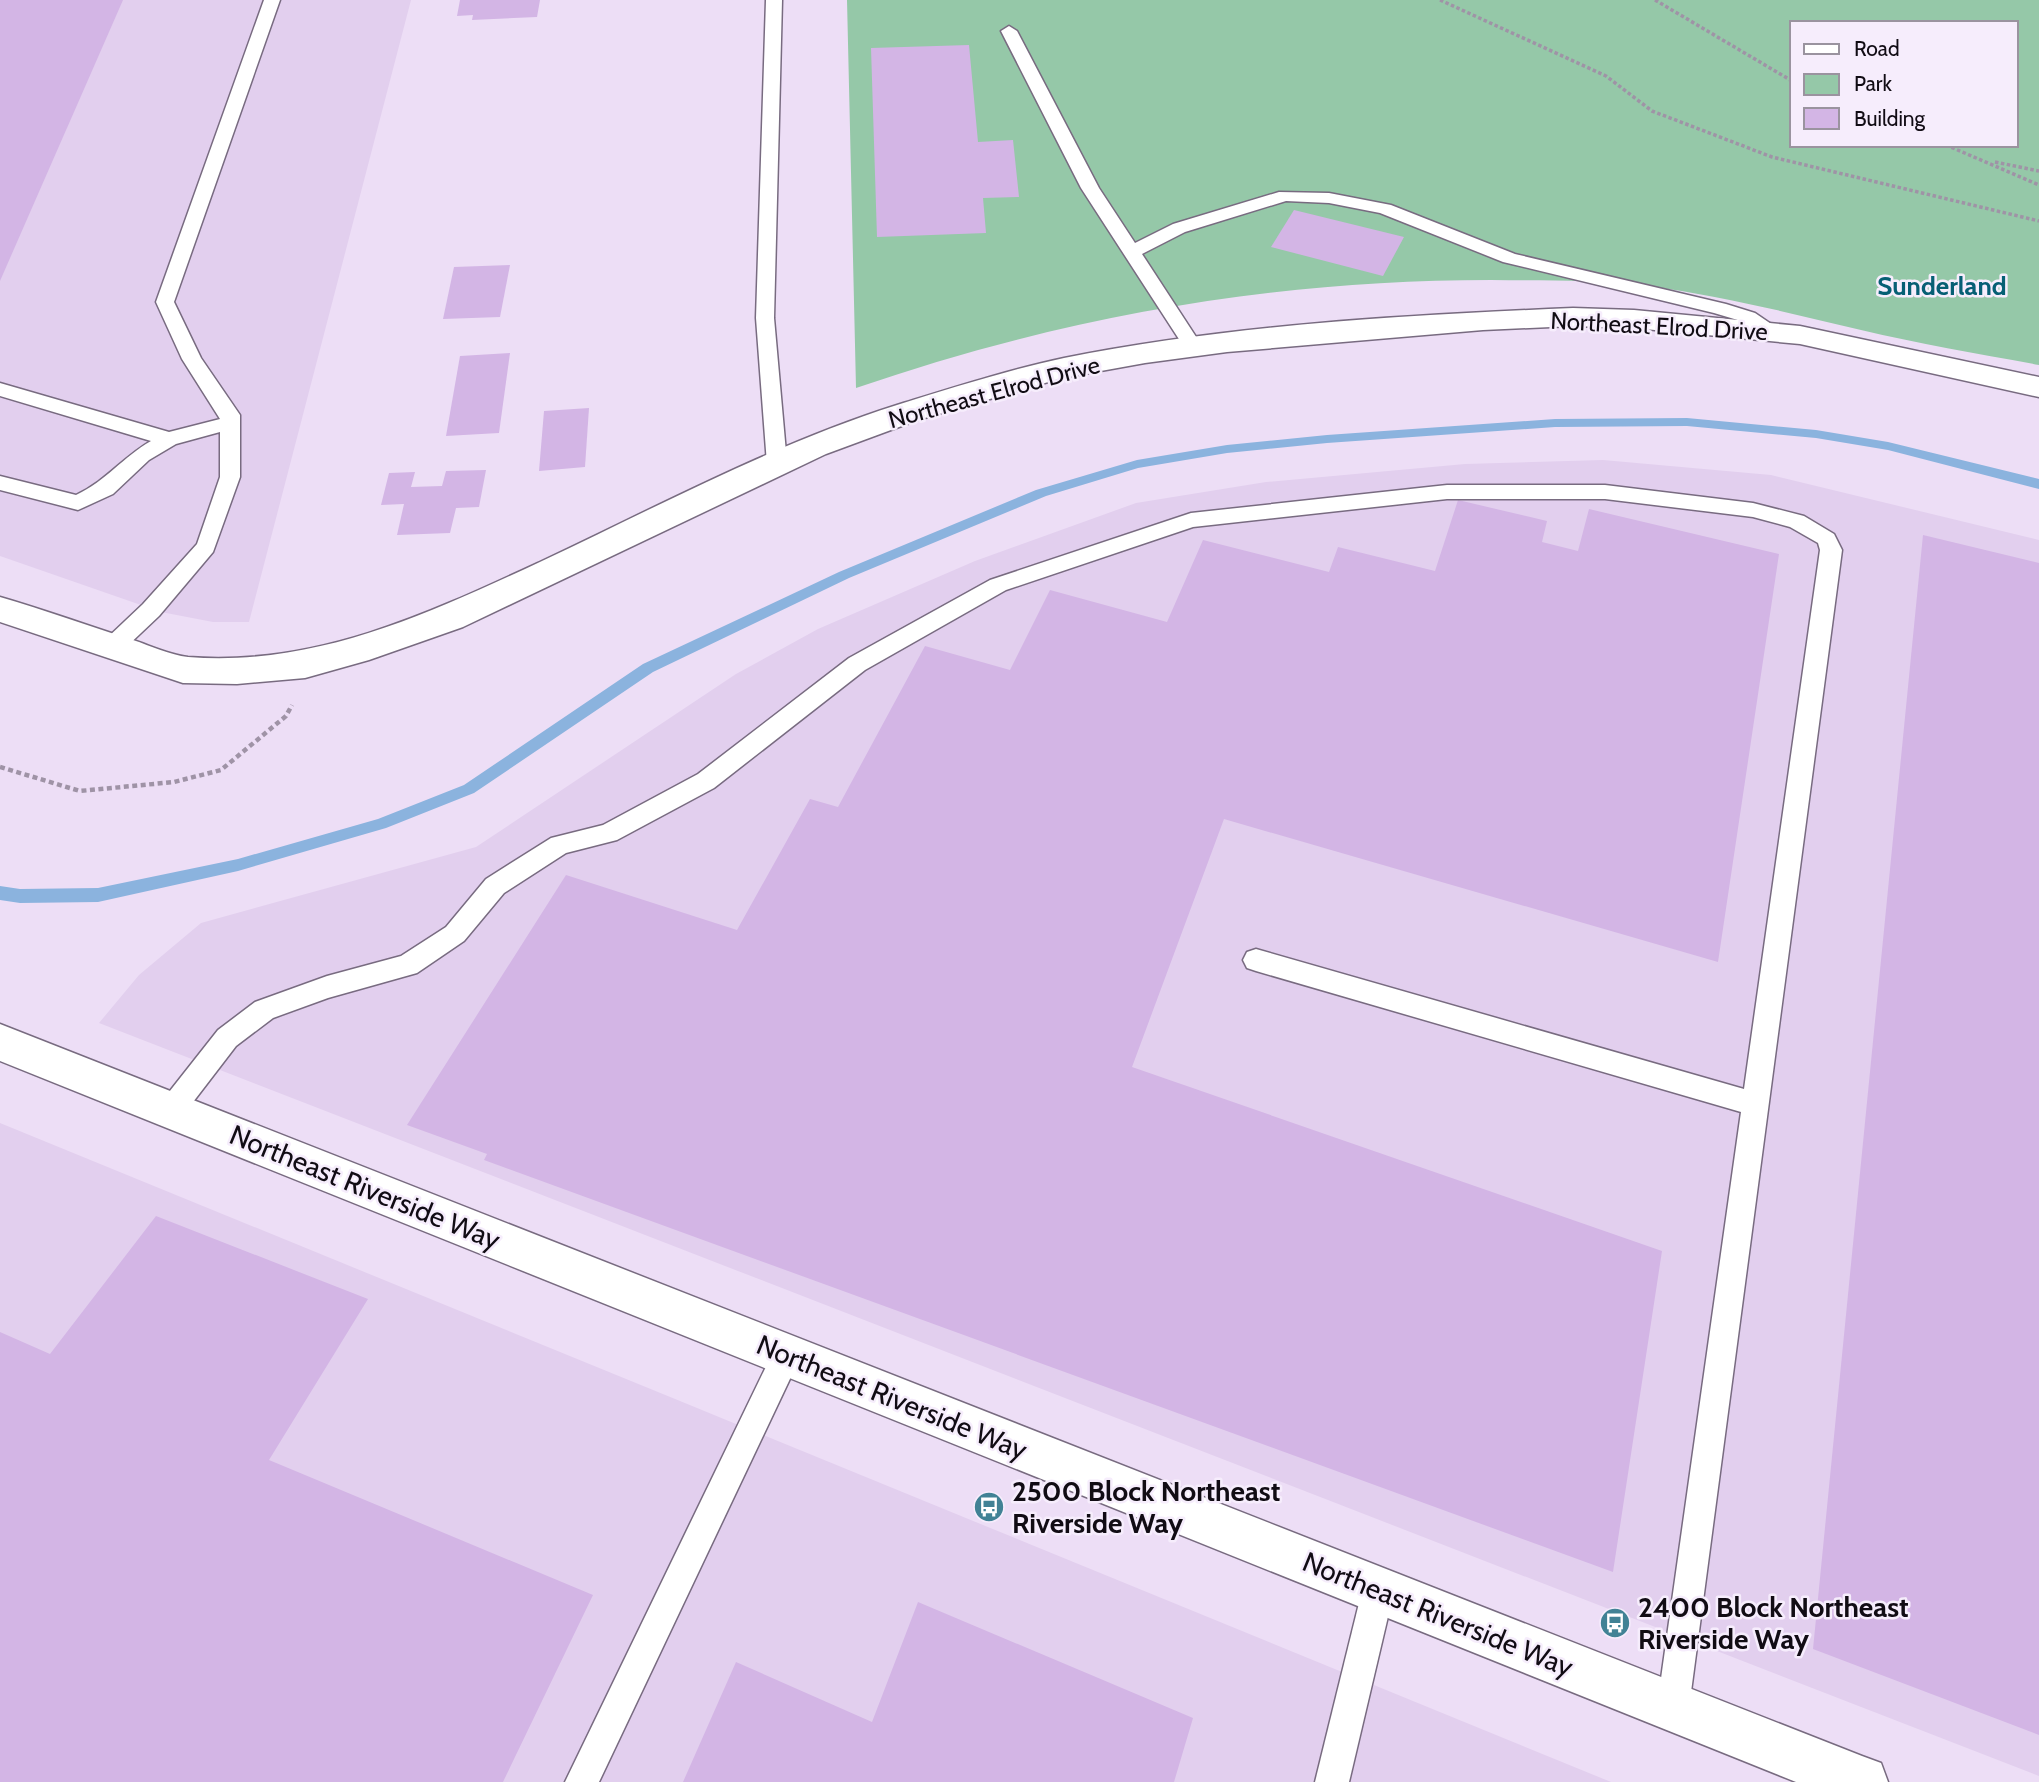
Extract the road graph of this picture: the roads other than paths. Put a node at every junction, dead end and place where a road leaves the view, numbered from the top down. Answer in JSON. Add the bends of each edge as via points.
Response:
{"nodes":[{"id":1,"x":272,"y":0,"type":"edge"},
{"id":2,"x":774,"y":0,"type":"edge"},
{"id":3,"x":1009,"y":31,"type":"dead end"},
{"id":4,"x":1132,"y":252,"type":"junction"},
{"id":5,"x":1774,"y":332,"type":"junction"},
{"id":6,"x":1193,"y":346,"type":"junction"},
{"id":7,"x":2039,"y":387,"type":"edge"},
{"id":8,"x":0,"y":389,"type":"edge"},
{"id":9,"x":230,"y":423,"type":"junction"},
{"id":10,"x":169,"y":439,"type":"junction"},
{"id":11,"x":777,"y":464,"type":"junction"},
{"id":12,"x":0,"y":483,"type":"edge"},
{"id":13,"x":0,"y":609,"type":"edge"},
{"id":14,"x":114,"y":645,"type":"junction"},
{"id":15,"x":1256,"y":960,"type":"dead end"},
{"id":16,"x":0,"y":1042,"type":"edge"},
{"id":17,"x":1755,"y":1104,"type":"junction"},
{"id":18,"x":171,"y":1110,"type":"junction"},
{"id":19,"x":786,"y":1354,"type":"junction"},
{"id":20,"x":1378,"y":1591,"type":"junction"},
{"id":21,"x":1674,"y":1707,"type":"junction"},
{"id":22,"x":582,"y":1782,"type":"edge"},
{"id":23,"x":1332,"y":1782,"type":"edge"},
{"id":24,"x":1862,"y":1782,"type":"edge"}],
"edges":[{"from":1,"to":9,"type":"lane","via":[[165,302],[192,359],[230,415]]},
{"from":2,"to":11,"type":"lane","via":[[765,318]]},
{"from":3,"to":4,"type":"lane","via":[[1090,188]]},
{"from":4,"to":5,"type":"lane","via":[[1179,228],[1286,196],[1329,198],[1385,209],[1509,258],[1719,308]]},
{"from":4,"to":6,"type":"lane"},
{"from":5,"to":6,"type":"street","name":"Northeast Elrod Drive","via":[[1573,317],[1335,331]]},
{"from":5,"to":7,"type":"street","name":"Northeast Elrod Drive"},
{"from":6,"to":11,"type":"street","name":"Northeast Elrod Drive","via":[[1060,369],[980,391],[907,413]]},
{"from":8,"to":10,"type":"lane"},
{"from":9,"to":10,"type":"lane"},
{"from":9,"to":14,"type":"lane","via":[[230,477],[206,547]]},
{"from":10,"to":12,"type":"lane","via":[[142,455],[106,489],[78,503]]},
{"from":11,"to":14,"type":"street","name":"Northeast Elrod Drive","via":[[451,618],[358,651],[304,665],[183,670]]},
{"from":13,"to":14,"type":"street","name":"Northeast Elrod Drive"},
{"from":15,"to":17,"type":"lane"},
{"from":16,"to":18,"type":"street","name":"Northeast Riverside Way"},
{"from":17,"to":18,"type":"lane","via":[[1831,550],[1827,539],[1797,521],[1753,510],[1605,492],[1507,491],[1447,492],[1191,520],[998,585],[857,664],[706,781],[609,833],[559,845],[495,886],[455,934],[408,965],[264,1010],[227,1038]]},
{"from":17,"to":21,"type":"lane"},
{"from":18,"to":19,"type":"street","name":"Northeast Riverside Way"},
{"from":19,"to":20,"type":"street","name":"Northeast Riverside Way"},
{"from":19,"to":22,"type":"lane"},
{"from":20,"to":21,"type":"street","name":"Northeast Riverside Way"},
{"from":20,"to":23,"type":"lane"},
{"from":21,"to":24,"type":"street","name":"Northeast Riverside Way"}]}
